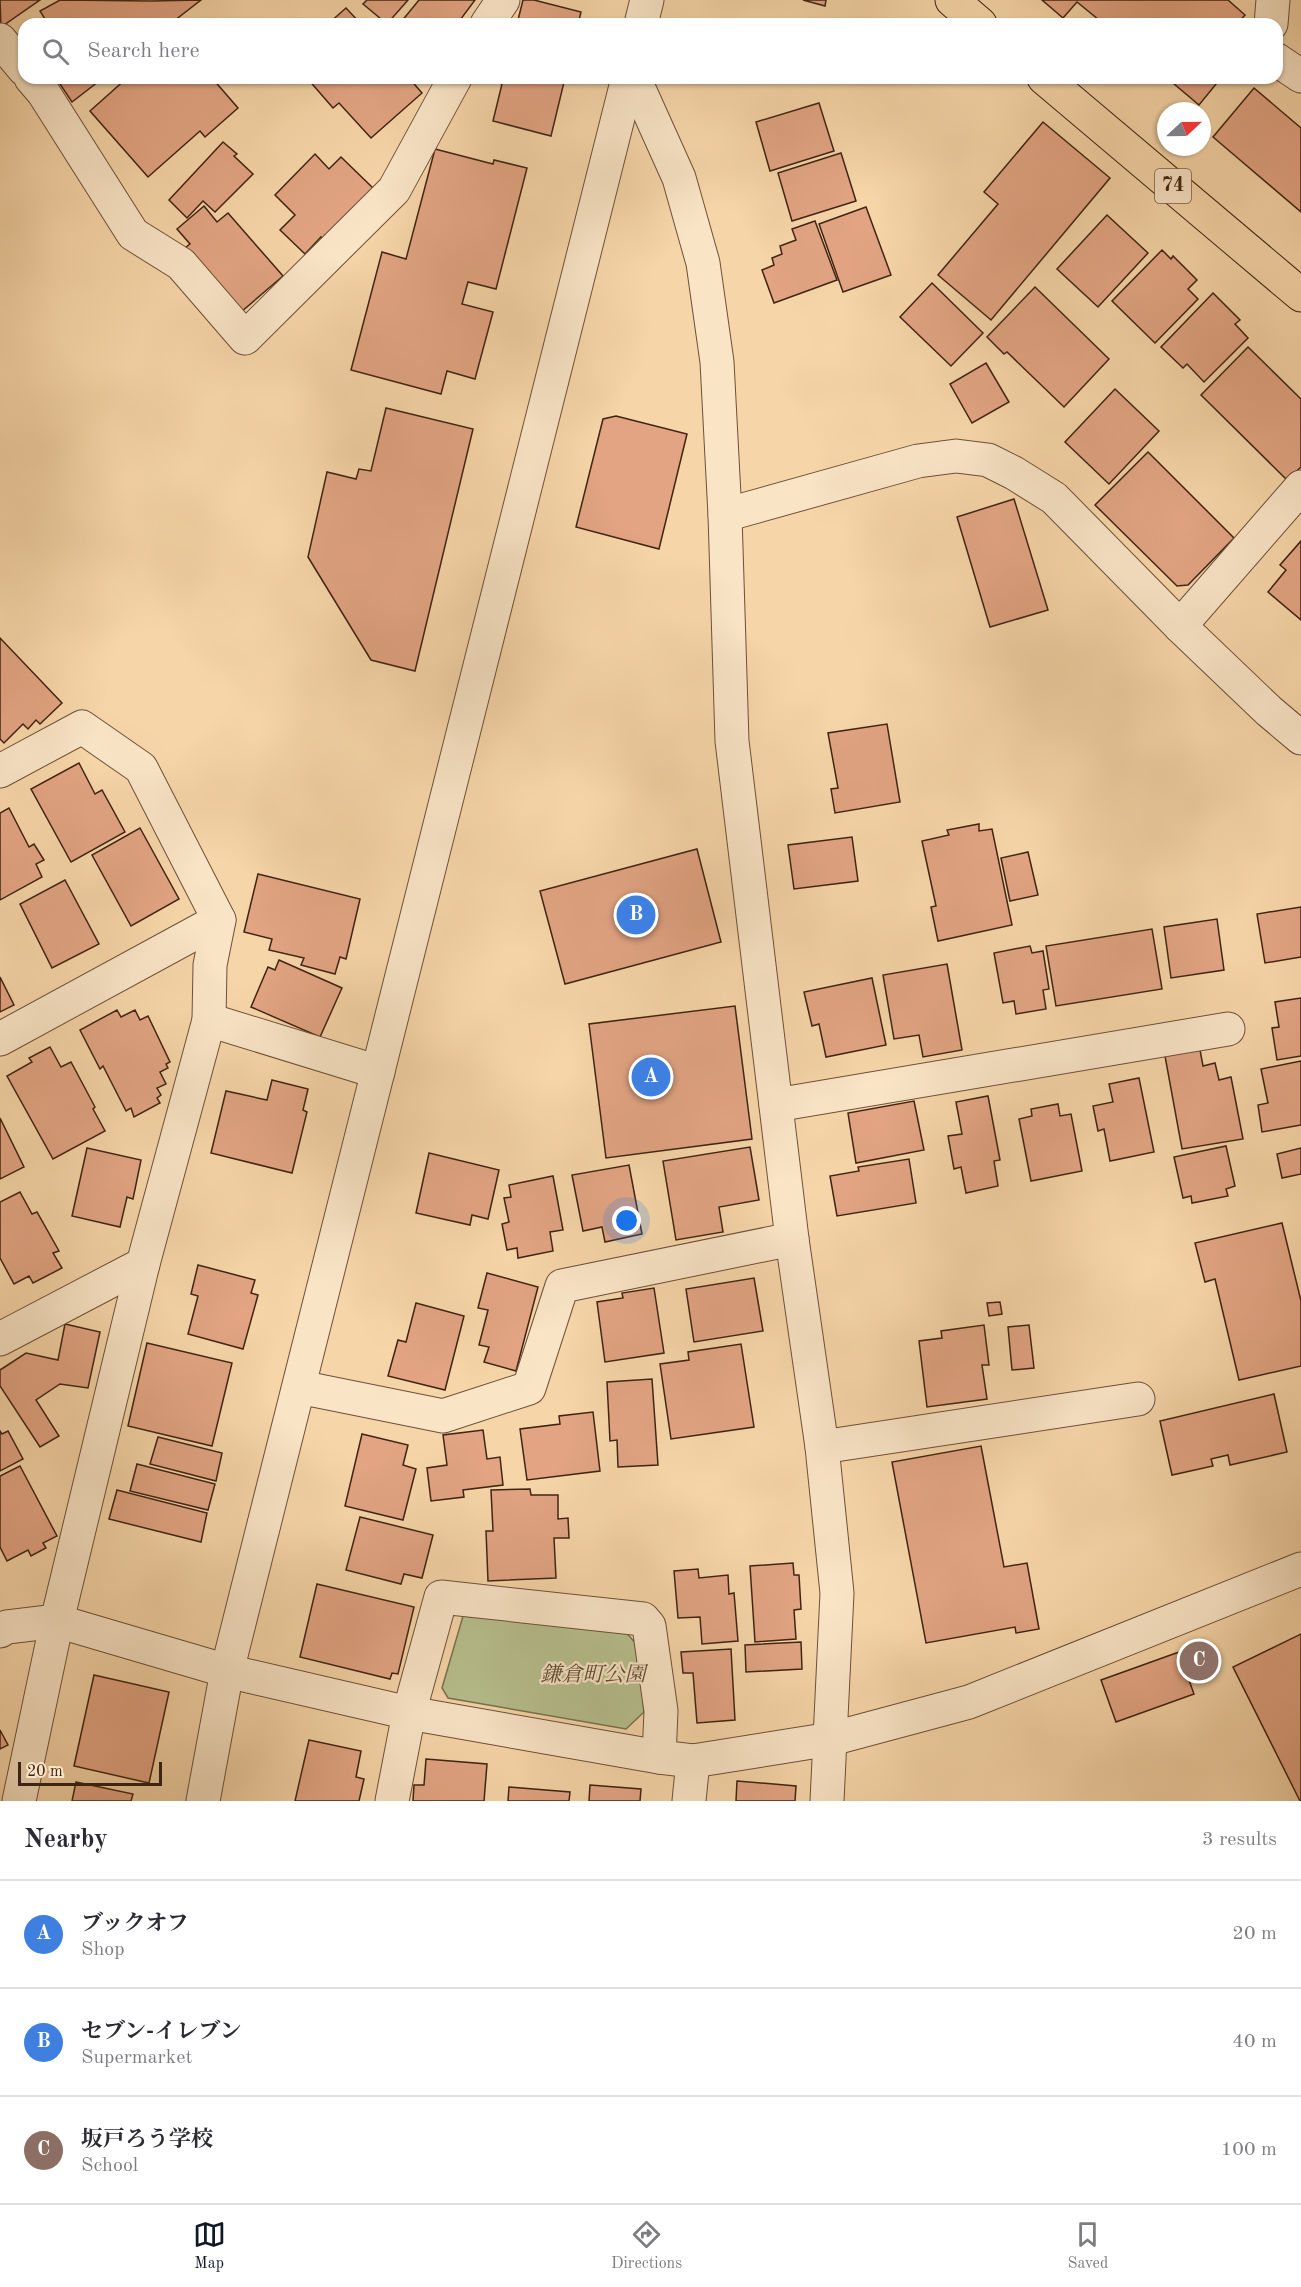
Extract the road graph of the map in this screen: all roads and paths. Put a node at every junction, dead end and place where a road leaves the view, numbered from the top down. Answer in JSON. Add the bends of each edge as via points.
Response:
{"nodes":[{"id":1,"x":503,"y":0,"type":"edge"},
{"id":2,"x":647,"y":0,"type":"edge"},
{"id":3,"x":952,"y":0,"type":"edge"},
{"id":4,"x":1273,"y":0,"type":"edge"},
{"id":5,"x":491,"y":18,"type":"edge"},
{"id":6,"x":642,"y":18,"type":"edge"},
{"id":7,"x":973,"y":18,"type":"edge"},
{"id":8,"x":1272,"y":18,"type":"edge"},
{"id":9,"x":0,"y":40,"type":"edge"},
{"id":10,"x":18,"y":62,"type":"edge"},
{"id":11,"x":1283,"y":64,"type":"edge"},
{"id":12,"x":1301,"y":76,"type":"edge"},
{"id":13,"x":36,"y":84,"type":"edge"},
{"id":14,"x":452,"y":84,"type":"edge"},
{"id":15,"x":626,"y":84,"type":"edge"},
{"id":16,"x":637,"y":84,"type":"edge"},
{"id":17,"x":1051,"y":84,"type":"edge"},
{"id":18,"x":1301,"y":295,"type":"edge"},
{"id":19,"x":1301,"y":488,"type":"edge"},
{"id":20,"x":725,"y":515,"type":"junction"},
{"id":21,"x":1180,"y":626,"type":"junction"},
{"id":22,"x":1301,"y":738,"type":"edge"},
{"id":23,"x":0,"y":771,"type":"edge"},
{"id":24,"x":219,"y":920,"type":"junction"},
{"id":25,"x":208,"y":1020,"type":"junction"},
{"id":26,"x":1228,"y":1029,"type":"dead end"},
{"id":27,"x":0,"y":1040,"type":"edge"},
{"id":28,"x":378,"y":1072,"type":"junction"},
{"id":29,"x":776,"y":1105,"type":"junction"},
{"id":30,"x":792,"y":1239,"type":"junction"},
{"id":31,"x":143,"y":1264,"type":"junction"},
{"id":32,"x":0,"y":1339,"type":"edge"},
{"id":33,"x":298,"y":1387,"type":"junction"},
{"id":34,"x":1138,"y":1399,"type":"dead end"},
{"id":35,"x":822,"y":1447,"type":"junction"},
{"id":36,"x":1301,"y":1569,"type":"edge"},
{"id":37,"x":57,"y":1621,"type":"junction"},
{"id":38,"x":0,"y":1631,"type":"edge"},
{"id":39,"x":227,"y":1671,"type":"junction"},
{"id":40,"x":410,"y":1713,"type":"junction"},
{"id":41,"x":831,"y":1739,"type":"junction"},
{"id":42,"x":658,"y":1757,"type":"junction"},
{"id":43,"x":693,"y":1761,"type":"junction"},
{"id":44,"x":19,"y":1801,"type":"edge"},
{"id":45,"x":203,"y":1801,"type":"edge"},
{"id":46,"x":392,"y":1801,"type":"edge"},
{"id":47,"x":689,"y":1801,"type":"edge"},
{"id":48,"x":827,"y":1801,"type":"edge"}],
"edges":[{"from":1,"to":5,"type":"street"},
{"from":2,"to":6,"type":"street"},
{"from":3,"to":7,"type":"main road"},
{"from":4,"to":8,"type":"street"},
{"from":9,"to":10,"type":"street"},
{"from":11,"to":12,"type":"street"},
{"from":13,"to":14,"type":"street","via":[[133,234],[181,264],[245,338],[394,190]]},
{"from":15,"to":28,"type":"street"},
{"from":16,"to":20,"type":"street","via":[[679,178],[703,263],[717,362]]},
{"from":17,"to":18,"type":"main road","number":"74"},
{"from":19,"to":21,"type":"street"},
{"from":20,"to":21,"type":"street","via":[[918,461],[956,456],[988,460],[1054,498]]},
{"from":20,"to":29,"type":"street","via":[[732,741]]},
{"from":21,"to":22,"type":"street"},
{"from":23,"to":24,"type":"street","via":[[82,727],[141,768]]},
{"from":24,"to":25,"type":"street","via":[[210,965]]},
{"from":24,"to":27,"type":"street"},
{"from":25,"to":28,"type":"street"},
{"from":25,"to":31,"type":"street"},
{"from":26,"to":29,"type":"street"},
{"from":28,"to":33,"type":"street"},
{"from":29,"to":30,"type":"street"},
{"from":30,"to":33,"type":"street","via":[[562,1286],[528,1388],[443,1416]]},
{"from":30,"to":35,"type":"street"},
{"from":31,"to":32,"type":"street"},
{"from":31,"to":37,"type":"street"},
{"from":33,"to":39,"type":"street"},
{"from":34,"to":35,"type":"street"},
{"from":35,"to":41,"type":"street","via":[[837,1593]]},
{"from":36,"to":41,"type":"street","via":[[969,1702]]},
{"from":37,"to":38,"type":"street"},
{"from":37,"to":39,"type":"street"},
{"from":37,"to":44,"type":"street"},
{"from":39,"to":40,"type":"street"},
{"from":39,"to":45,"type":"street"},
{"from":40,"to":42,"type":"street"},
{"from":40,"to":42,"type":"street","via":[[441,1597],[644,1619],[649,1626],[661,1711]]},
{"from":40,"to":46,"type":"street"},
{"from":41,"to":43,"type":"street"},
{"from":41,"to":48,"type":"street"},
{"from":42,"to":43,"type":"street"},
{"from":43,"to":47,"type":"street"}]}
